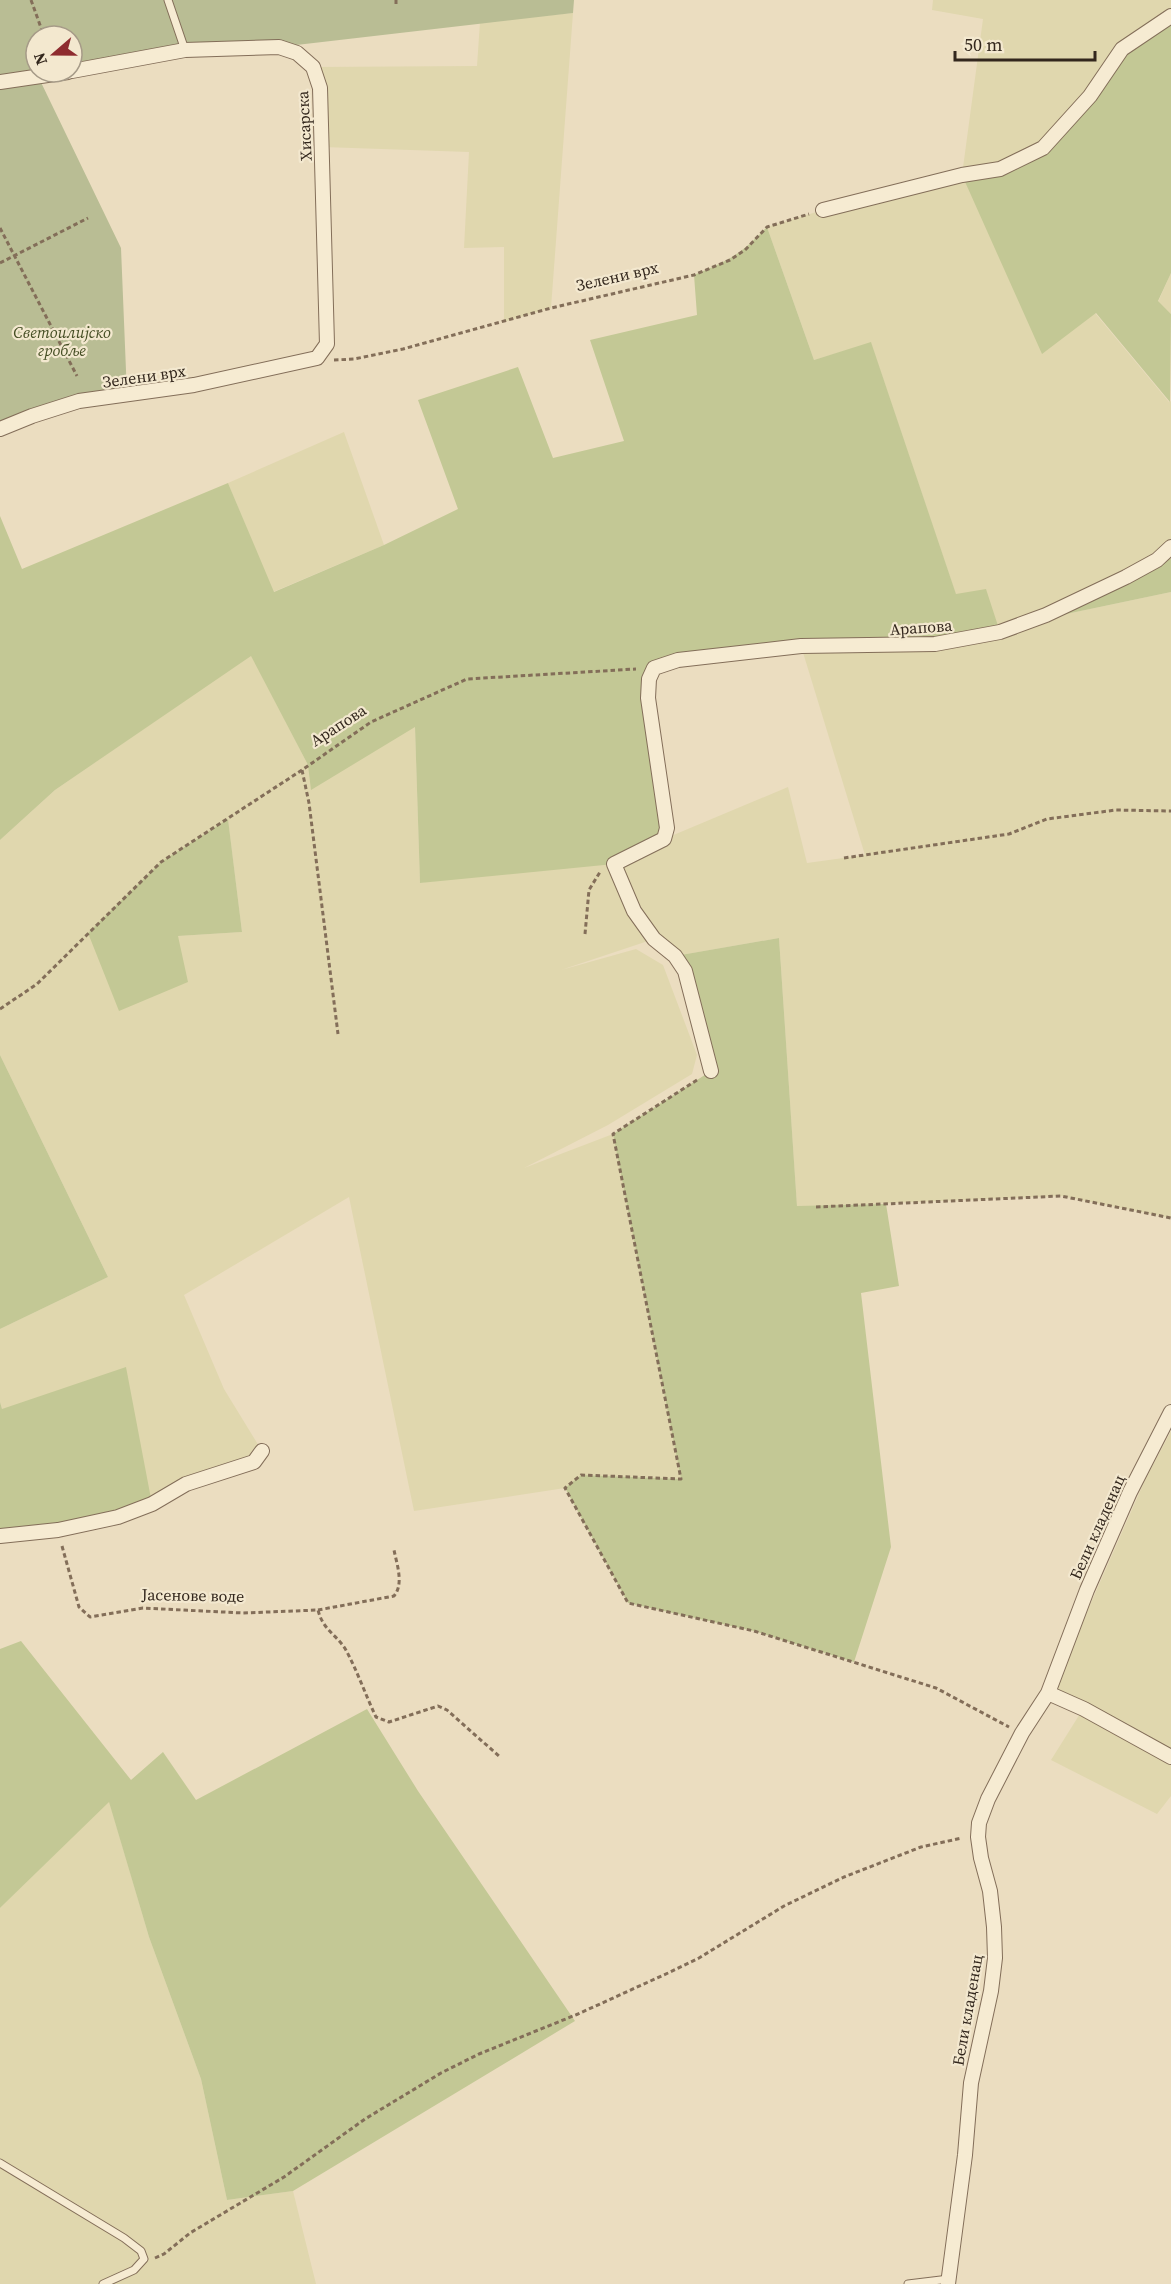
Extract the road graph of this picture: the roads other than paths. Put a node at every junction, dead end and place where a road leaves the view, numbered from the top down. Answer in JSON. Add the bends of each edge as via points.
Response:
{"nodes":[{"id":1,"x":168,"y":0,"type":"edge"},
{"id":2,"x":1171,"y":16,"type":"edge"},
{"id":3,"x":184,"y":50,"type":"junction"},
{"id":4,"x":84,"y":69,"type":"edge"},
{"id":5,"x":24,"y":79,"type":"edge"},
{"id":6,"x":0,"y":82,"type":"edge"},
{"id":7,"x":823,"y":210,"type":"road end"},
{"id":8,"x":317,"y":358,"type":"joint"},
{"id":9,"x":0,"y":429,"type":"edge"},
{"id":10,"x":1171,"y":547,"type":"edge"},
{"id":11,"x":711,"y":1071,"type":"road end"},
{"id":12,"x":1171,"y":1412,"type":"edge"},
{"id":13,"x":262,"y":1451,"type":"dead end"},
{"id":14,"x":0,"y":1536,"type":"edge"},
{"id":15,"x":1048,"y":1693,"type":"junction"},
{"id":16,"x":1171,"y":1757,"type":"edge"},
{"id":17,"x":0,"y":2163,"type":"edge"},
{"id":18,"x":948,"y":2282,"type":"edge"},
{"id":19,"x":103,"y":2284,"type":"edge"},
{"id":20,"x":908,"y":2284,"type":"edge"}],
"edges":[{"from":1,"to":3,"type":"lane"},
{"from":2,"to":7,"type":"street","via":[[1122,49],[1090,96],[1043,148],[1000,169]]},
{"from":3,"to":4,"type":"street","name":"Хисарска"},
{"from":3,"to":8,"type":"street","name":"Хисарска","via":[[279,47],[297,53],[313,68],[320,88],[327,332],[327,344]]},
{"from":5,"to":6,"type":"street","name":"Хисарска"},
{"from":8,"to":9,"type":"street","name":"Зелени врх","via":[[194,385],[79,401]]},
{"from":10,"to":11,"type":"street","name":"Арапова","via":[[1157,560],[1126,577],[1000,632],[935,644],[801,646],[678,660],[654,668],[648,698],[667,828],[664,839],[615,864],[634,911],[685,971]]},
{"from":12,"to":15,"type":"street","name":"Бели кладенац","via":[[1125,1503]]},
{"from":13,"to":14,"type":"street","via":[[254,1462],[186,1484],[152,1504],[96,1523]]},
{"from":15,"to":16,"type":"street"},
{"from":15,"to":18,"type":"street","name":"Бели кладенац","via":[[1022,1733],[979,1823],[995,1958],[971,2083]]},
{"from":17,"to":19,"type":"lane","via":[[141,2251],[144,2259],[134,2270]]},
{"from":18,"to":20,"type":"lane","name":"Бели кладенац"}]}
